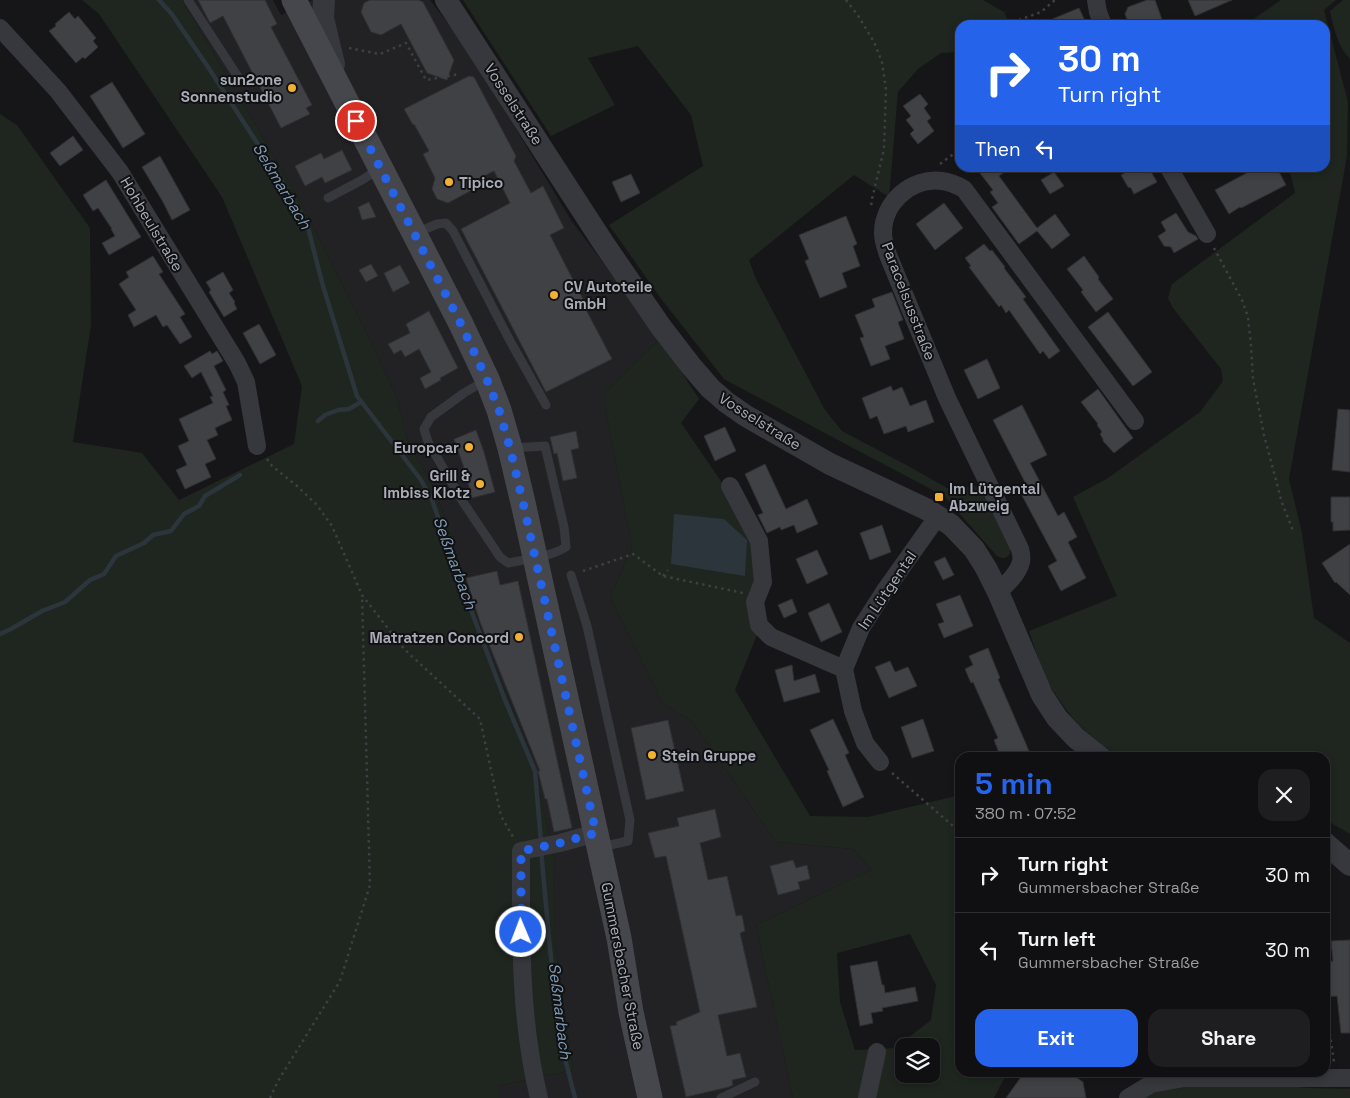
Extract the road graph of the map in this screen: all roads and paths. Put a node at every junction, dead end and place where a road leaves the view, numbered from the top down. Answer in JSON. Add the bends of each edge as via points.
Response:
{"nodes":[{"id":1,"x":188,"y":0,"type":"edge"},
{"id":2,"x":294,"y":0,"type":"edge"},
{"id":3,"x":324,"y":0,"type":"edge"},
{"id":4,"x":446,"y":0,"type":"edge"},
{"id":5,"x":846,"y":0,"type":"edge"},
{"id":6,"x":1055,"y":0,"type":"edge"},
{"id":7,"x":1096,"y":0,"type":"edge"},
{"id":8,"x":1019,"y":20,"type":"edge"},
{"id":9,"x":1101,"y":20,"type":"edge"},
{"id":10,"x":0,"y":28,"type":"edge"},
{"id":11,"x":328,"y":44,"type":"junction"},
{"id":12,"x":459,"y":74,"type":"dead end"},
{"id":13,"x":240,"y":80,"type":"dead end"},
{"id":14,"x":340,"y":90,"type":"junction"},
{"id":15,"x":955,"y":153,"type":"edge"},
{"id":16,"x":940,"y":164,"type":"dead end"},
{"id":17,"x":380,"y":167,"type":"junction"},
{"id":18,"x":1170,"y":172,"type":"edge"},
{"id":19,"x":328,"y":198,"type":"dead end"},
{"id":20,"x":883,"y":231,"type":"junction"},
{"id":21,"x":414,"y":234,"type":"junction"},
{"id":22,"x":1207,"y":234,"type":"joint"},
{"id":23,"x":487,"y":380,"type":"junction"},
{"id":24,"x":546,"y":405,"type":"dead end"},
{"id":25,"x":1135,"y":421,"type":"dead end"},
{"id":26,"x":257,"y":446,"type":"joint"},
{"id":27,"x":510,"y":448,"type":"junction"},
{"id":28,"x":730,"y":486,"type":"dead end"},
{"id":29,"x":938,"y":516,"type":"junction"},
{"id":30,"x":1294,"y":533,"type":"dead end"},
{"id":31,"x":535,"y":558,"type":"junction"},
{"id":32,"x":668,"y":570,"type":"dead end"},
{"id":33,"x":571,"y":575,"type":"joint"},
{"id":34,"x":663,"y":576,"type":"junction"},
{"id":35,"x":998,"y":592,"type":"junction"},
{"id":36,"x":362,"y":596,"type":"junction"},
{"id":37,"x":754,"y":602,"type":"junction"},
{"id":38,"x":844,"y":669,"type":"junction"},
{"id":39,"x":1094,"y":752,"type":"edge"},
{"id":40,"x":880,"y":762,"type":"joint"},
{"id":41,"x":955,"y":828,"type":"edge"},
{"id":42,"x":597,"y":840,"type":"junction"},
{"id":43,"x":1330,"y":847,"type":"edge"},
{"id":44,"x":521,"y":851,"type":"junction"},
{"id":45,"x":1350,"y":865,"type":"edge"},
{"id":46,"x":1330,"y":1022,"type":"edge"},
{"id":47,"x":877,"y":1052,"type":"dead end"},
{"id":48,"x":1211,"y":1077,"type":"edge"},
{"id":49,"x":1317,"y":1077,"type":"edge"},
{"id":50,"x":1343,"y":1078,"type":"edge"},
{"id":51,"x":755,"y":1082,"type":"dead end"},
{"id":52,"x":270,"y":1098,"type":"edge"},
{"id":53,"x":539,"y":1098,"type":"edge"},
{"id":54,"x":650,"y":1098,"type":"edge"},
{"id":55,"x":721,"y":1098,"type":"edge"},
{"id":56,"x":868,"y":1098,"type":"edge"},
{"id":57,"x":1128,"y":1098,"type":"edge"}],
"edges":[{"from":1,"to":13,"type":"lane"},
{"from":2,"to":14,"type":"main road","name":"Gummersbacher Straße"},
{"from":3,"to":11,"type":"street","via":[[323,18]]},
{"from":4,"to":29,"type":"street","name":"Vosselstraße","via":[[604,244],[661,327],[710,388],[746,416],[830,464]]},
{"from":5,"to":20,"type":"path","via":[[874,42],[882,62],[886,90],[884,149],[871,210],[872,220]]},
{"from":6,"to":8,"type":"path","via":[[1042,12]]},
{"from":7,"to":9,"type":"street"},
{"from":10,"to":26,"type":"street","name":"Hohbeulstraße","via":[[58,91],[125,180],[237,363],[246,382]]},
{"from":11,"to":12,"type":"path","via":[[380,54],[406,43],[426,80]]},
{"from":11,"to":14,"type":"street"},
{"from":14,"to":17,"type":"main road","name":"Gummersbacher Straße"},
{"from":15,"to":16,"type":"path"},
{"from":17,"to":19,"type":"lane"},
{"from":17,"to":21,"type":"main road","name":"Gummersbacher Straße"},
{"from":18,"to":22,"type":"street"},
{"from":20,"to":25,"type":"street","name":"Paracelsusstraße","via":[[894,201],[915,184],[941,181],[964,189]]},
{"from":20,"to":35,"type":"street","name":"Paracelsusstraße","via":[[888,255],[947,398],[1020,549],[1021,561],[1016,572]]},
{"from":21,"to":23,"type":"main road","name":"Gummersbacher Straße"},
{"from":21,"to":24,"type":"lane","via":[[446,223],[453,231]]},
{"from":22,"to":30,"type":"path","via":[[1248,317],[1252,379],[1282,503]]},
{"from":23,"to":27,"type":"main road","name":"Gummersbacher Straße"},
{"from":23,"to":31,"type":"lane","via":[[431,416],[424,429],[428,442],[463,502],[500,557],[508,563]]},
{"from":26,"to":36,"type":"path","via":[[272,466],[317,505],[332,526]]},
{"from":27,"to":31,"type":"main road","name":"Gummersbacher Straße"},
{"from":27,"to":31,"type":"lane","via":[[545,446],[564,527],[566,547]]},
{"from":28,"to":37,"type":"street","via":[[759,541],[763,582]]},
{"from":29,"to":35,"type":"street","name":"Vosselstraße","via":[[974,549]]},
{"from":29,"to":38,"type":"street","name":"Im Lütgental","via":[[861,628]]},
{"from":31,"to":42,"type":"main road","name":"Gummersbacher Straße"},
{"from":32,"to":34,"type":"path"},
{"from":33,"to":34,"type":"path","via":[[633,554]]},
{"from":33,"to":42,"type":"lane","via":[[587,626],[630,820],[628,842]]},
{"from":34,"to":37,"type":"path","via":[[744,593]]},
{"from":35,"to":39,"type":"street","name":"Vosselstraße","via":[[1042,695],[1057,718]]},
{"from":36,"to":44,"type":"path","via":[[404,649],[480,719],[501,816]]},
{"from":36,"to":52,"type":"path","via":[[370,885],[340,981]]},
{"from":37,"to":38,"type":"street","via":[[759,625],[771,637]]},
{"from":38,"to":40,"type":"street","via":[[853,711],[865,743]]},
{"from":40,"to":41,"type":"path"},
{"from":42,"to":44,"type":"street"},
{"from":42,"to":54,"type":"main road","name":"Gummersbacher Straße"},
{"from":43,"to":45,"type":"street"},
{"from":44,"to":53,"type":"street","via":[[524,1009]]},
{"from":46,"to":50,"type":"path"},
{"from":47,"to":56,"type":"street"},
{"from":48,"to":57,"type":"street","via":[[1151,1084]]},
{"from":49,"to":50,"type":"street"},
{"from":51,"to":55,"type":"lane"}]}
